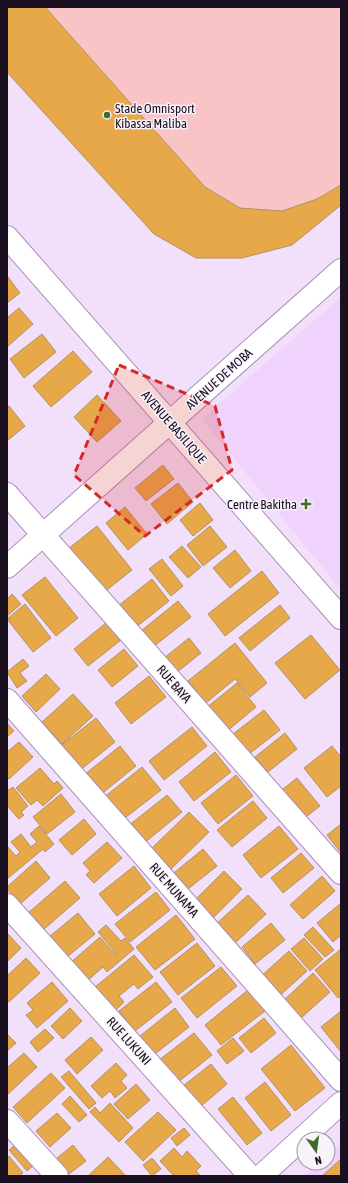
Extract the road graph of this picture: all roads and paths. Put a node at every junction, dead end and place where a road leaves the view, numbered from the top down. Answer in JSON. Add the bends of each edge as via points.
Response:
{"nodes":[{"id":1,"x":7,"y":237,"type":"edge"},
{"id":2,"x":341,"y":270,"type":"edge"},
{"id":3,"x":170,"y":422,"type":"junction"},
{"id":4,"x":7,"y":494,"type":"edge"},
{"id":5,"x":42,"y":535,"type":"junction"},
{"id":6,"x":7,"y":567,"type":"edge"},
{"id":7,"x":341,"y":618,"type":"edge"},
{"id":8,"x":7,"y":700,"type":"edge"},
{"id":9,"x":341,"y":873,"type":"edge"},
{"id":10,"x":7,"y":905,"type":"edge"},
{"id":11,"x":341,"y":1080,"type":"edge"},
{"id":12,"x":341,"y":1103,"type":"edge"},
{"id":13,"x":7,"y":1121,"type":"edge"},
{"id":14,"x":58,"y":1176,"type":"edge"},
{"id":15,"x":250,"y":1176,"type":"edge"},
{"id":16,"x":261,"y":1176,"type":"edge"}],
"edges":[{"from":1,"to":3,"type":"street","name":"AVENUE BASILIQUE"},
{"from":2,"to":3,"type":"street","name":"AVENUE DE MOBA"},
{"from":3,"to":5,"type":"street","name":"AVENUE DE MOBA"},
{"from":3,"to":7,"type":"street","name":"AVENUE BASILIQUE"},
{"from":4,"to":5,"type":"street","name":"RUE BAYA"},
{"from":5,"to":6,"type":"street","name":"AVENUE DE MOBA"},
{"from":5,"to":9,"type":"street","name":"RUE BAYA"},
{"from":8,"to":11,"type":"street","name":"RUE MUNAMA"},
{"from":10,"to":15,"type":"street","name":"RUE LUKUNI"},
{"from":12,"to":16,"type":"street"},
{"from":13,"to":14,"type":"street"}]}
